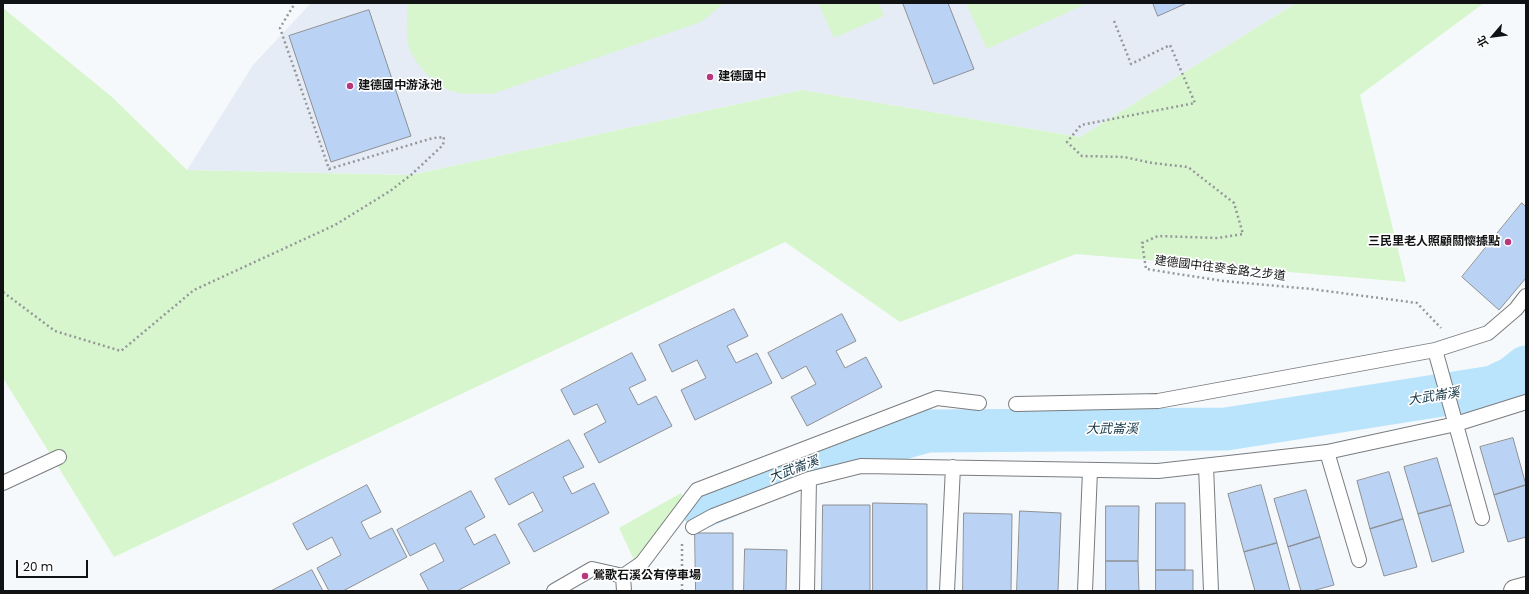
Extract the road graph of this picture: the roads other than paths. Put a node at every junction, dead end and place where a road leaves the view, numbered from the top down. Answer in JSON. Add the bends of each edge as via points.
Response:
{"nodes":[{"id":1,"x":1526,"y":296,"type":"edge"},
{"id":2,"x":1435,"y":350,"type":"junction"},
{"id":3,"x":1526,"y":402,"type":"edge"},
{"id":4,"x":979,"y":403,"type":"dead end"},
{"id":5,"x":1016,"y":404,"type":"dead end"},
{"id":6,"x":1456,"y":424,"type":"junction"},
{"id":7,"x":1327,"y":452,"type":"junction"},
{"id":8,"x":59,"y":457,"type":"dead end"},
{"id":9,"x":1206,"y":466,"type":"junction"},
{"id":10,"x":954,"y":467,"type":"junction"},
{"id":11,"x":1090,"y":471,"type":"junction"},
{"id":12,"x":809,"y":479,"type":"junction"},
{"id":13,"x":3,"y":482,"type":"edge"},
{"id":14,"x":1482,"y":518,"type":"dead end"},
{"id":15,"x":693,"y":526,"type":"road end"},
{"id":16,"x":1359,"y":560,"type":"dead end"},
{"id":17,"x":623,"y":576,"type":"junction"},
{"id":18,"x":1526,"y":588,"type":"edge"},
{"id":19,"x":554,"y":591,"type":"edge"},
{"id":20,"x":624,"y":591,"type":"edge"},
{"id":21,"x":807,"y":591,"type":"edge"},
{"id":22,"x":947,"y":591,"type":"edge"},
{"id":23,"x":1085,"y":591,"type":"edge"},
{"id":24,"x":1211,"y":591,"type":"edge"},
{"id":25,"x":1514,"y":591,"type":"edge"}],
"edges":[{"from":1,"to":2,"type":"lane","via":[[1516,310],[1488,333]]},
{"from":2,"to":5,"type":"lane","via":[[1158,401]]},
{"from":2,"to":6,"type":"lane"},
{"from":3,"to":6,"type":"lane"},
{"from":4,"to":17,"type":"lane","via":[[937,398],[697,490],[642,563]]},
{"from":6,"to":7,"type":"lane"},
{"from":6,"to":14,"type":"lane"},
{"from":7,"to":9,"type":"lane"},
{"from":7,"to":16,"type":"lane"},
{"from":8,"to":13,"type":"lane"},
{"from":9,"to":11,"type":"lane","via":[[1158,471]]},
{"from":9,"to":24,"type":"lane"},
{"from":10,"to":11,"type":"lane"},
{"from":10,"to":12,"type":"lane","via":[[861,466]]},
{"from":10,"to":22,"type":"lane"},
{"from":11,"to":23,"type":"lane"},
{"from":12,"to":15,"type":"lane"},
{"from":12,"to":21,"type":"lane"},
{"from":17,"to":19,"type":"lane","via":[[592,569]]},
{"from":17,"to":20,"type":"lane"},
{"from":18,"to":25,"type":"street"}]}
